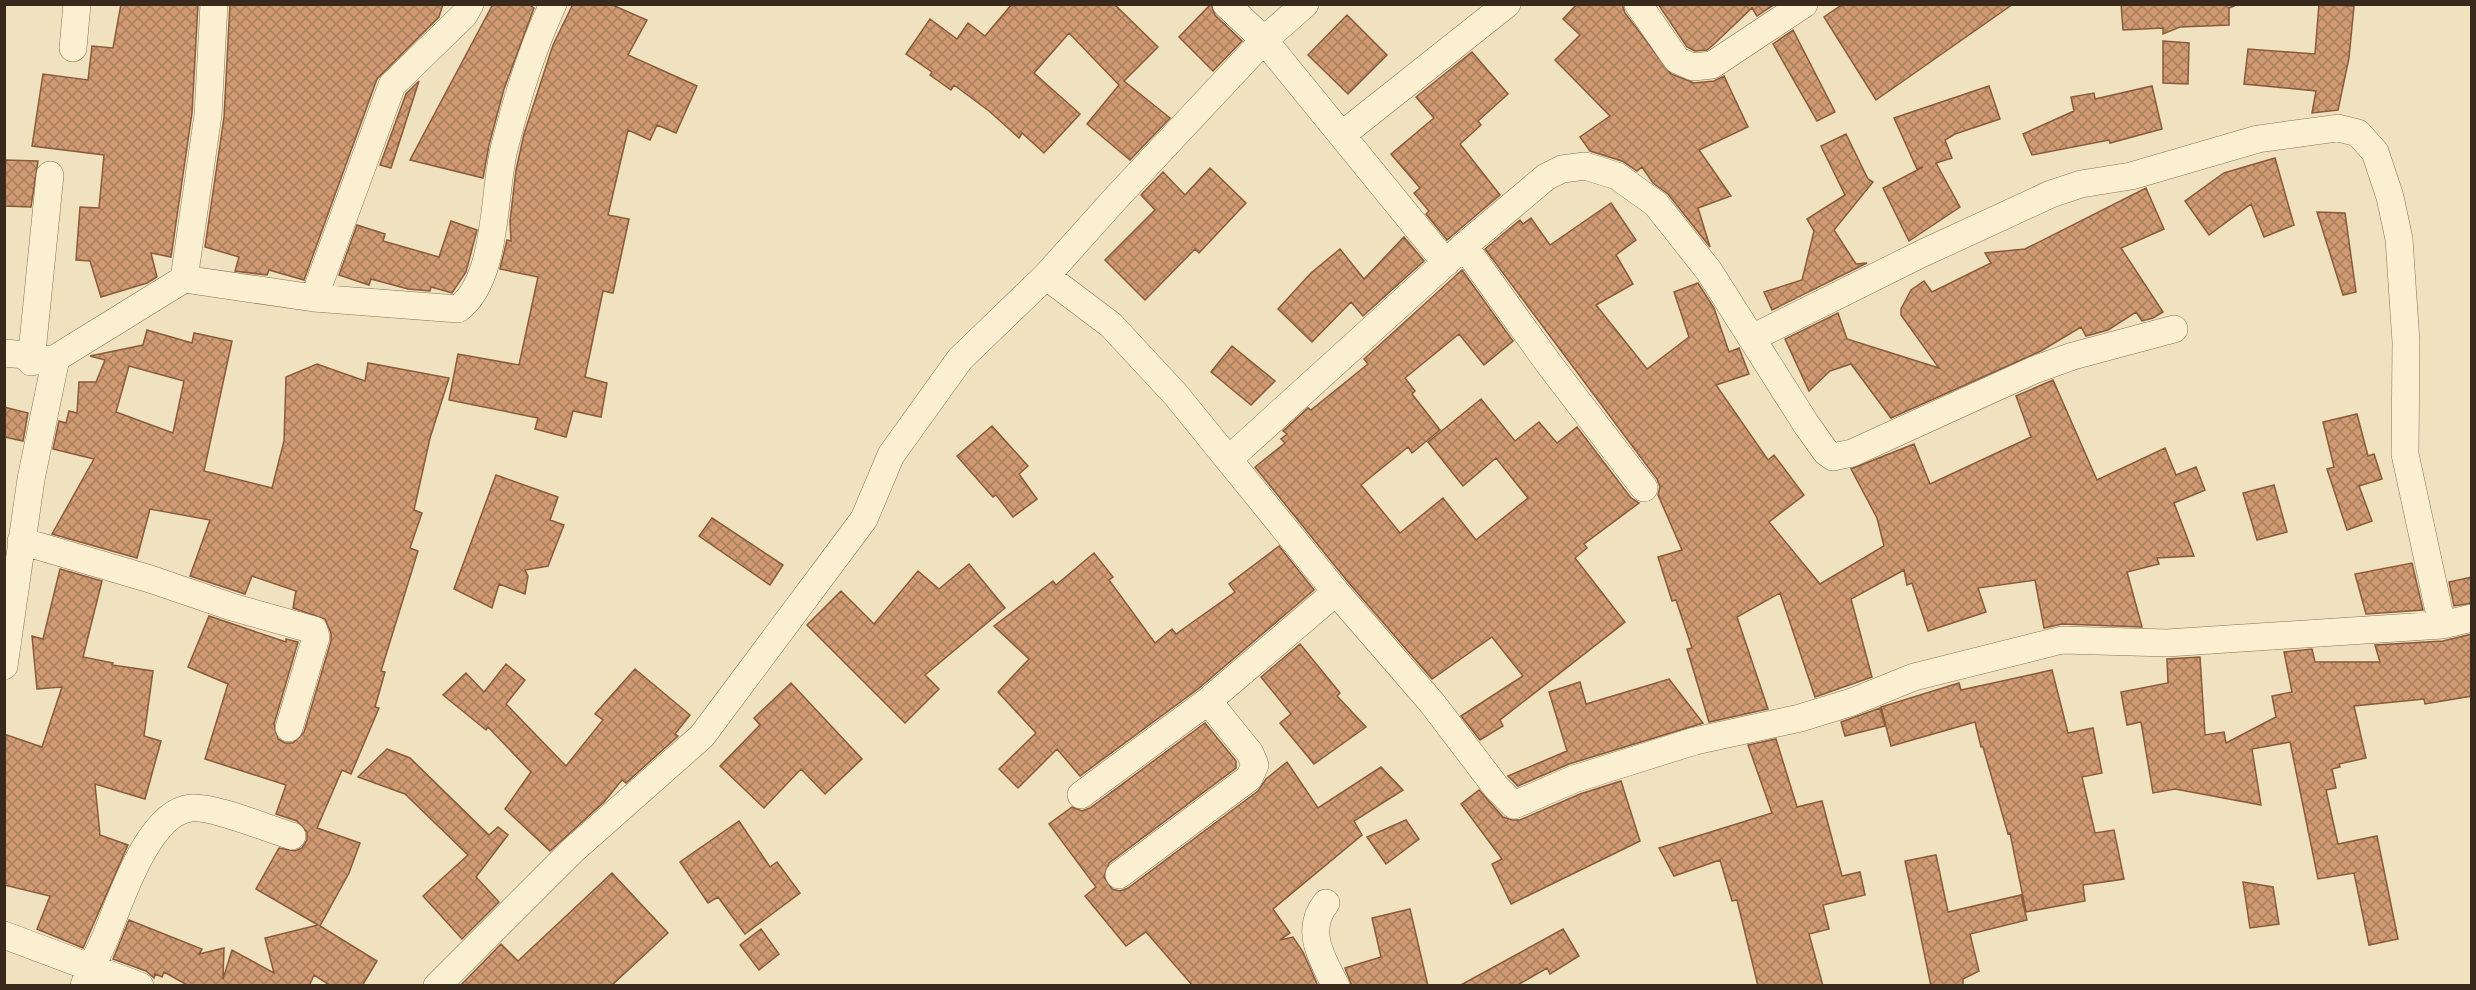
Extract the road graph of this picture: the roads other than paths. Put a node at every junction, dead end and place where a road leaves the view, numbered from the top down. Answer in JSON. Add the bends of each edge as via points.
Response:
{"nodes":[{"id":1,"x":77,"y":4,"type":"edge"},
{"id":2,"x":214,"y":4,"type":"edge"},
{"id":3,"x":470,"y":4,"type":"edge"},
{"id":4,"x":553,"y":4,"type":"edge"},
{"id":5,"x":1226,"y":4,"type":"edge"},
{"id":6,"x":1305,"y":4,"type":"edge"},
{"id":7,"x":1507,"y":4,"type":"edge"},
{"id":8,"x":1638,"y":4,"type":"edge"},
{"id":9,"x":1804,"y":4,"type":"edge"},
{"id":10,"x":1264,"y":40,"type":"junction"},
{"id":11,"x":73,"y":48,"type":"dead end"},
{"id":12,"x":1343,"y":134,"type":"junction"},
{"id":13,"x":50,"y":175,"type":"dead end"},
{"id":14,"x":1455,"y":254,"type":"junction"},
{"id":15,"x":1046,"y":276,"type":"junction"},
{"id":16,"x":184,"y":279,"type":"junction"},
{"id":17,"x":314,"y":298,"type":"junction"},
{"id":18,"x":2174,"y":329,"type":"dead end"},
{"id":19,"x":1752,"y":338,"type":"junction"},
{"id":20,"x":4,"y":353,"type":"edge"},
{"id":21,"x":43,"y":360,"type":"junction"},
{"id":22,"x":1229,"y":459,"type":"junction"},
{"id":23,"x":1644,"y":488,"type":"dead end"},
{"id":24,"x":21,"y":541,"type":"junction"},
{"id":25,"x":1336,"y":592,"type":"junction"},
{"id":26,"x":2472,"y":618,"type":"edge"},
{"id":27,"x":2442,"y":625,"type":"junction"},
{"id":28,"x":4,"y":666,"type":"edge"},
{"id":29,"x":1208,"y":701,"type":"junction"},
{"id":30,"x":289,"y":728,"type":"dead end"},
{"id":31,"x":1081,"y":795,"type":"dead end"},
{"id":32,"x":292,"y":836,"type":"dead end"},
{"id":33,"x":1119,"y":875,"type":"dead end"},
{"id":34,"x":1326,"y":903,"type":"dead end"},
{"id":35,"x":4,"y":935,"type":"edge"},
{"id":36,"x":87,"y":976,"type":"edge"},
{"id":37,"x":140,"y":986,"type":"edge"},
{"id":38,"x":437,"y":986,"type":"edge"},
{"id":39,"x":1336,"y":986,"type":"edge"}],
"edges":[{"from":1,"to":11,"type":"street"},
{"from":2,"to":16,"type":"street","via":[[208,115]]},
{"from":3,"to":17,"type":"street","via":[[464,15],[392,85]]},
{"from":4,"to":17,"type":"street","via":[[526,69],[504,152],[487,261],[466,303],[458,309]]},
{"from":5,"to":10,"type":"street"},
{"from":6,"to":10,"type":"street"},
{"from":7,"to":12,"type":"street"},
{"from":8,"to":9,"type":"street","via":[[1677,60],[1693,67],[1712,65]]},
{"from":10,"to":12,"type":"street"},
{"from":10,"to":15,"type":"street"},
{"from":12,"to":14,"type":"street"},
{"from":13,"to":21,"type":"street"},
{"from":14,"to":19,"type":"street","via":[[1546,177],[1571,167],[1596,168],[1617,176],[1656,204],[1709,271]]},
{"from":14,"to":22,"type":"street"},
{"from":14,"to":23,"type":"street","via":[[1549,364]]},
{"from":15,"to":22,"type":"street","via":[[1110,325],[1176,394]]},
{"from":15,"to":38,"type":"street","via":[[960,359],[891,455],[864,519],[702,736],[572,851]]},
{"from":16,"to":17,"type":"street"},
{"from":16,"to":21,"type":"street"},
{"from":18,"to":19,"type":"street","via":[[2034,370],[1852,453],[1833,457],[1806,424]]},
{"from":19,"to":27,"type":"street","via":[[2051,194],[2081,184],[2131,176],[2258,139],[2338,128],[2358,133],[2375,152],[2399,239],[2406,342],[2405,454]]},
{"from":20,"to":21,"type":"street"},
{"from":21,"to":24,"type":"street"},
{"from":22,"to":25,"type":"street"},
{"from":24,"to":28,"type":"street"},
{"from":24,"to":30,"type":"street","via":[[314,630]]},
{"from":25,"to":27,"type":"street","via":[[1432,703],[1510,804],[1517,805],[1574,779],[1695,741],[1800,718],[1914,677],[2062,640],[2167,643]]},
{"from":25,"to":29,"type":"street"},
{"from":26,"to":27,"type":"street"},
{"from":29,"to":31,"type":"street"},
{"from":29,"to":33,"type":"street","via":[[1250,753],[1255,765],[1249,778]]},
{"from":32,"to":36,"type":"street","via":[[193,808],[170,815],[138,860]]},
{"from":34,"to":39,"type":"street","via":[[1318,913],[1315,939]]},
{"from":35,"to":36,"type":"street"},
{"from":36,"to":37,"type":"street"}]}
